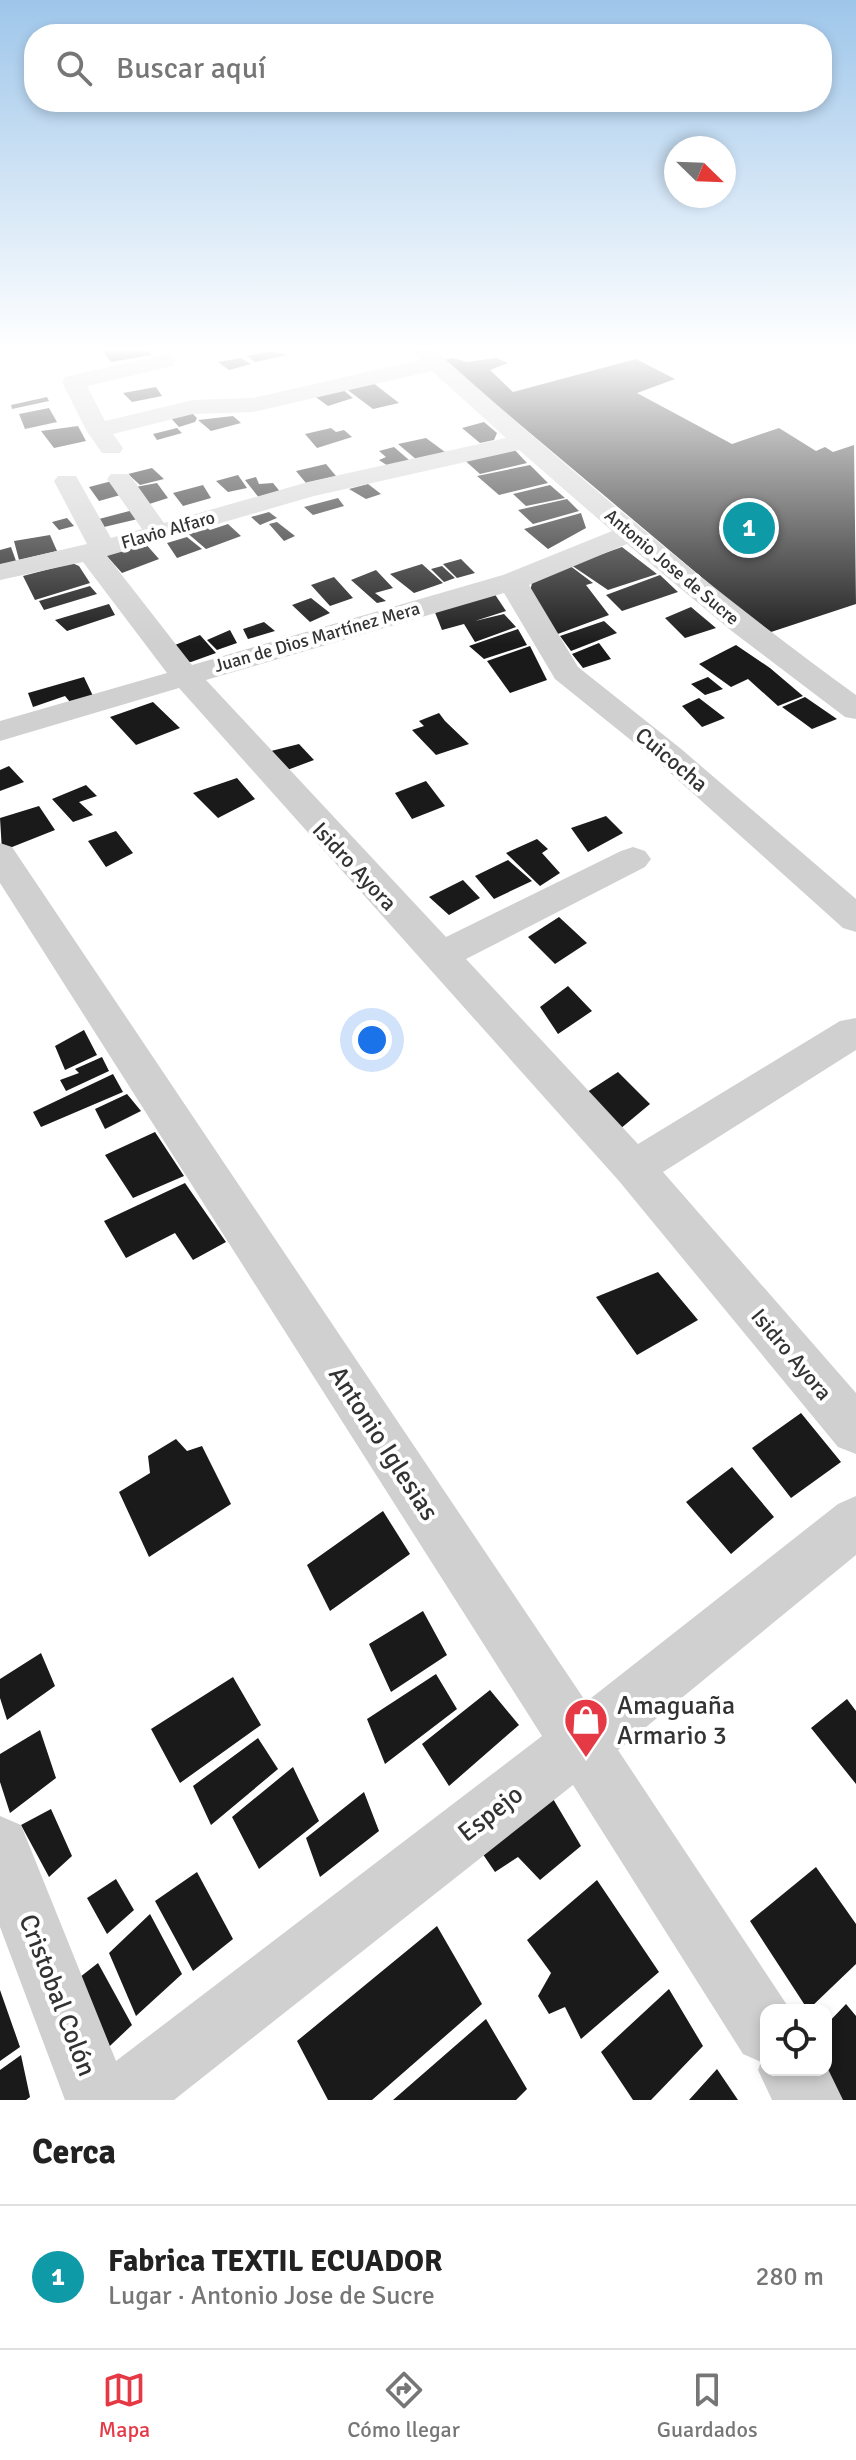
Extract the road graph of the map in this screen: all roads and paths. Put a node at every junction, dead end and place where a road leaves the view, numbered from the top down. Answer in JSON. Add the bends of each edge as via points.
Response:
{"nodes":[{"id":1,"x":492,"y":449,"type":"edge"},
{"id":2,"x":531,"y":449,"type":"edge"},
{"id":3,"x":120,"y":479,"type":"dead end"},
{"id":4,"x":67,"y":481,"type":"dead end"},
{"id":5,"x":158,"y":533,"type":"junction"},
{"id":6,"x":631,"y":533,"type":"junction"},
{"id":7,"x":97,"y":550,"type":"junction"},
{"id":8,"x":0,"y":572,"type":"edge"},
{"id":9,"x":513,"y":581,"type":"junction"},
{"id":10,"x":184,"y":675,"type":"junction"},
{"id":11,"x":856,"y":710,"type":"edge"},
{"id":12,"x":0,"y":731,"type":"edge"},
{"id":13,"x":0,"y":855,"type":"edge"},
{"id":14,"x":633,"y":859,"type":"dead end"},
{"id":15,"x":856,"y":919,"type":"edge"},
{"id":16,"x":439,"y":957,"type":"junction"},
{"id":17,"x":855,"y":1031,"type":"edge"},
{"id":18,"x":634,"y":1168,"type":"junction"},
{"id":19,"x":856,"y":1430,"type":"edge"},
{"id":20,"x":856,"y":1522,"type":"edge"},
{"id":21,"x":582,"y":1742,"type":"junction"},
{"id":22,"x":0,"y":1846,"type":"edge"},
{"id":23,"x":760,"y":2022,"type":"edge"},
{"id":24,"x":795,"y":2076,"type":"edge"},
{"id":25,"x":98,"y":2100,"type":"edge"},
{"id":26,"x":120,"y":2100,"type":"edge"},
{"id":27,"x":810,"y":2100,"type":"edge"}],
"edges":[{"from":1,"to":5,"type":"street","name":"Flavio Alfaro","via":[[308,490]]},
{"from":2,"to":6,"type":"street","name":"Antonio Jose de Sucre"},
{"from":3,"to":5,"type":"street"},
{"from":4,"to":7,"type":"street","name":"Isidro Ayora"},
{"from":5,"to":7,"type":"street","name":"Flavio Alfaro"},
{"from":6,"to":9,"type":"street","name":"Juan de Dios Martínez Mera"},
{"from":6,"to":11,"type":"street","name":"Antonio Jose de Sucre","via":[[772,650]]},
{"from":7,"to":8,"type":"street","name":"Flavio Alfaro"},
{"from":7,"to":10,"type":"street","name":"Isidro Ayora"},
{"from":9,"to":10,"type":"street","name":"Juan de Dios Martínez Mera"},
{"from":9,"to":15,"type":"street","name":"Cuicocha","via":[[566,673],[669,755]]},
{"from":10,"to":12,"type":"street","name":"Juan de Dios Martínez Mera"},
{"from":10,"to":16,"type":"street","name":"Isidro Ayora"},
{"from":13,"to":21,"type":"street","name":"Antonio Iglesias"},
{"from":14,"to":16,"type":"street"},
{"from":16,"to":18,"type":"street","name":"Isidro Ayora"},
{"from":17,"to":18,"type":"street"},
{"from":18,"to":19,"type":"street","name":"Isidro Ayora"},
{"from":20,"to":21,"type":"street","name":"Espejo"},
{"from":21,"to":23,"type":"street","name":"Antonio Iglesias"},
{"from":21,"to":26,"type":"street","name":"Espejo"},
{"from":22,"to":25,"type":"street","name":"Cristobal Colón"},
{"from":24,"to":27,"type":"street"}]}
